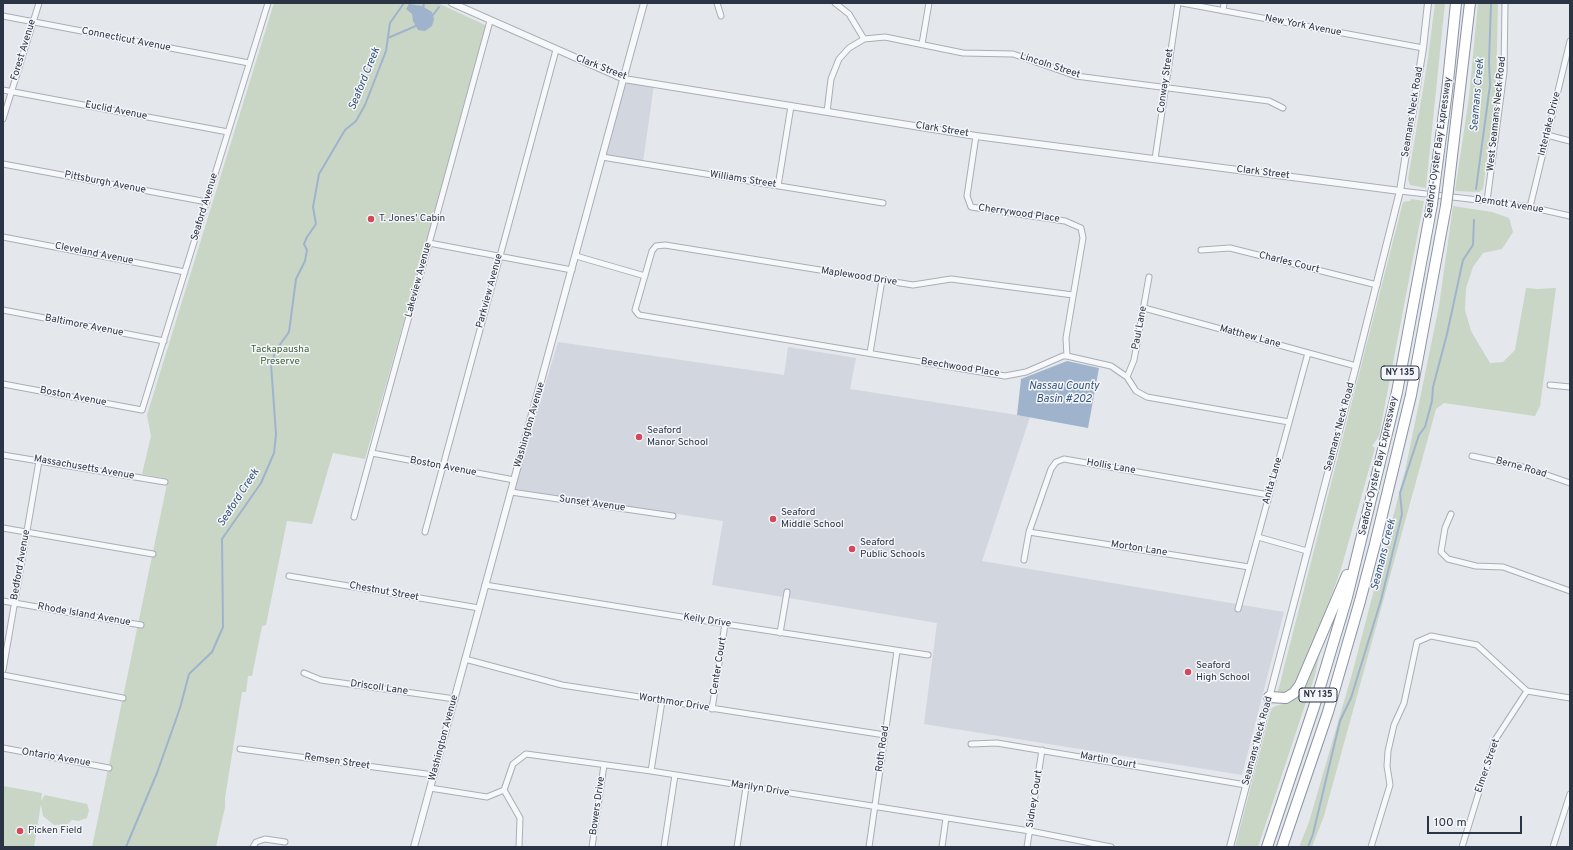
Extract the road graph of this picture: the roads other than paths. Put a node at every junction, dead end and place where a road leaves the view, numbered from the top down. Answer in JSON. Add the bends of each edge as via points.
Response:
{"nodes":[{"id":1,"x":39,"y":3,"type":"edge"},
{"id":2,"x":268,"y":3,"type":"edge"},
{"id":3,"x":452,"y":3,"type":"edge"},
{"id":4,"x":644,"y":3,"type":"edge"},
{"id":5,"x":717,"y":3,"type":"edge"},
{"id":6,"x":835,"y":3,"type":"edge"},
{"id":7,"x":929,"y":3,"type":"edge"},
{"id":8,"x":1178,"y":3,"type":"edge"},
{"id":9,"x":1182,"y":3,"type":"edge"},
{"id":10,"x":1224,"y":3,"type":"edge"},
{"id":11,"x":1428,"y":3,"type":"edge"},
{"id":12,"x":1456,"y":3,"type":"edge"},
{"id":13,"x":1470,"y":3,"type":"edge"},
{"id":14,"x":1504,"y":3,"type":"edge"},
{"id":15,"x":467,"y":6,"type":"edge"},
{"id":16,"x":1223,"y":10,"type":"junction"},
{"id":17,"x":3,"y":16,"type":"edge"},
{"id":18,"x":721,"y":16,"type":"dead end"},
{"id":19,"x":490,"y":21,"type":"junction"},
{"id":20,"x":33,"y":22,"type":"junction"},
{"id":21,"x":864,"y":39,"type":"junction"},
{"id":22,"x":1570,"y":41,"type":"edge"},
{"id":23,"x":922,"y":44,"type":"junction"},
{"id":24,"x":1423,"y":48,"type":"junction"},
{"id":25,"x":556,"y":50,"type":"junction"},
{"id":26,"x":249,"y":63,"type":"junction"},
{"id":27,"x":1567,"y":66,"type":"edge"},
{"id":28,"x":624,"y":79,"type":"junction"},
{"id":29,"x":1165,"y":87,"type":"junction"},
{"id":30,"x":3,"y":90,"type":"edge"},
{"id":31,"x":12,"y":92,"type":"junction"},
{"id":32,"x":791,"y":106,"type":"junction"},
{"id":33,"x":1283,"y":108,"type":"dead end"},
{"id":34,"x":827,"y":112,"type":"junction"},
{"id":35,"x":3,"y":119,"type":"edge"},
{"id":36,"x":228,"y":132,"type":"junction"},
{"id":37,"x":1547,"y":135,"type":"junction"},
{"id":38,"x":976,"y":136,"type":"junction"},
{"id":39,"x":1570,"y":140,"type":"edge"},
{"id":40,"x":602,"y":157,"type":"junction"},
{"id":41,"x":1155,"y":159,"type":"junction"},
{"id":42,"x":3,"y":164,"type":"edge"},
{"id":43,"x":778,"y":186,"type":"junction"},
{"id":44,"x":1400,"y":191,"type":"junction"},
{"id":45,"x":1448,"y":197,"type":"junction"},
{"id":46,"x":1487,"y":200,"type":"junction"},
{"id":47,"x":207,"y":202,"type":"junction"},
{"id":48,"x":883,"y":204,"type":"dead end"},
{"id":49,"x":1530,"y":207,"type":"junction"},
{"id":50,"x":1570,"y":216,"type":"edge"},
{"id":51,"x":3,"y":237,"type":"edge"},
{"id":52,"x":429,"y":243,"type":"junction"},
{"id":53,"x":1201,"y":250,"type":"dead end"},
{"id":54,"x":576,"y":256,"type":"junction"},
{"id":55,"x":500,"y":257,"type":"junction"},
{"id":56,"x":572,"y":270,"type":"junction"},
{"id":57,"x":185,"y":272,"type":"junction"},
{"id":58,"x":645,"y":276,"type":"junction"},
{"id":59,"x":1149,"y":277,"type":"dead end"},
{"id":60,"x":882,"y":280,"type":"junction"},
{"id":61,"x":1377,"y":284,"type":"junction"},
{"id":62,"x":1073,"y":295,"type":"junction"},
{"id":63,"x":1144,"y":308,"type":"junction"},
{"id":64,"x":3,"y":310,"type":"edge"},
{"id":65,"x":164,"y":341,"type":"junction"},
{"id":66,"x":870,"y":353,"type":"junction"},
{"id":67,"x":1308,"y":353,"type":"junction"},
{"id":68,"x":1067,"y":356,"type":"junction"},
{"id":69,"x":1356,"y":366,"type":"junction"},
{"id":70,"x":1127,"y":377,"type":"junction"},
{"id":71,"x":3,"y":384,"type":"edge"},
{"id":72,"x":1550,"y":385,"type":"dead end"},
{"id":73,"x":1570,"y":387,"type":"edge"},
{"id":74,"x":142,"y":410,"type":"joint"},
{"id":75,"x":1290,"y":422,"type":"junction"},
{"id":76,"x":372,"y":453,"type":"junction"},
{"id":77,"x":3,"y":455,"type":"edge"},
{"id":78,"x":1472,"y":456,"type":"dead end"},
{"id":79,"x":39,"y":461,"type":"junction"},
{"id":80,"x":443,"y":467,"type":"junction"},
{"id":81,"x":514,"y":480,"type":"junction"},
{"id":82,"x":166,"y":482,"type":"dead end"},
{"id":83,"x":1570,"y":483,"type":"edge"},
{"id":84,"x":511,"y":492,"type":"junction"},
{"id":85,"x":1269,"y":495,"type":"junction"},
{"id":86,"x":1451,"y":514,"type":"dead end"},
{"id":87,"x":673,"y":516,"type":"dead end"},
{"id":88,"x":354,"y":517,"type":"dead end"},
{"id":89,"x":3,"y":528,"type":"edge"},
{"id":90,"x":27,"y":532,"type":"junction"},
{"id":91,"x":425,"y":532,"type":"dead end"},
{"id":92,"x":1029,"y":532,"type":"junction"},
{"id":93,"x":1258,"y":537,"type":"junction"},
{"id":94,"x":1361,"y":540,"type":"junction"},
{"id":95,"x":1307,"y":551,"type":"junction"},
{"id":96,"x":153,"y":554,"type":"dead end"},
{"id":97,"x":1024,"y":560,"type":"dead end"},
{"id":98,"x":1249,"y":567,"type":"junction"},
{"id":99,"x":288,"y":576,"type":"dead end"},
{"id":100,"x":485,"y":584,"type":"junction"},
{"id":101,"x":1570,"y":591,"type":"edge"},
{"id":102,"x":787,"y":592,"type":"dead end"},
{"id":103,"x":3,"y":601,"type":"edge"},
{"id":104,"x":14,"y":603,"type":"junction"},
{"id":105,"x":479,"y":608,"type":"junction"},
{"id":106,"x":1238,"y":609,"type":"dead end"},
{"id":107,"x":725,"y":624,"type":"junction"},
{"id":108,"x":141,"y":625,"type":"dead end"},
{"id":109,"x":780,"y":633,"type":"junction"},
{"id":110,"x":897,"y":651,"type":"junction"},
{"id":111,"x":928,"y":655,"type":"dead end"},
{"id":112,"x":465,"y":659,"type":"junction"},
{"id":113,"x":3,"y":670,"type":"edge"},
{"id":114,"x":304,"y":673,"type":"dead end"},
{"id":115,"x":3,"y":675,"type":"edge"},
{"id":116,"x":1527,"y":691,"type":"junction"},
{"id":117,"x":1270,"y":697,"type":"junction"},
{"id":118,"x":123,"y":698,"type":"dead end"},
{"id":119,"x":1570,"y":698,"type":"edge"},
{"id":120,"x":454,"y":699,"type":"junction"},
{"id":121,"x":662,"y":701,"type":"junction"},
{"id":122,"x":712,"y":709,"type":"junction"},
{"id":123,"x":885,"y":735,"type":"junction"},
{"id":124,"x":971,"y":744,"type":"dead end"},
{"id":125,"x":3,"y":748,"type":"edge"},
{"id":126,"x":240,"y":749,"type":"dead end"},
{"id":127,"x":1042,"y":750,"type":"junction"},
{"id":128,"x":604,"y":765,"type":"junction"},
{"id":129,"x":110,"y":768,"type":"dead end"},
{"id":130,"x":651,"y":771,"type":"junction"},
{"id":131,"x":434,"y":775,"type":"junction"},
{"id":132,"x":675,"y":775,"type":"junction"},
{"id":133,"x":1246,"y":785,"type":"junction"},
{"id":134,"x":746,"y":787,"type":"junction"},
{"id":135,"x":430,"y":788,"type":"junction"},
{"id":136,"x":504,"y":790,"type":"junction"},
{"id":137,"x":1570,"y":794,"type":"edge"},
{"id":138,"x":875,"y":807,"type":"junction"},
{"id":139,"x":946,"y":818,"type":"junction"},
{"id":140,"x":1030,"y":831,"type":"junction"},
{"id":141,"x":285,"y":842,"type":"dead end"},
{"id":142,"x":1101,"y":846,"type":"edge"},
{"id":143,"x":253,"y":847,"type":"edge"},
{"id":144,"x":414,"y":847,"type":"edge"},
{"id":145,"x":519,"y":847,"type":"edge"},
{"id":146,"x":592,"y":847,"type":"edge"},
{"id":147,"x":664,"y":847,"type":"edge"},
{"id":148,"x":738,"y":847,"type":"edge"},
{"id":149,"x":869,"y":847,"type":"edge"},
{"id":150,"x":942,"y":847,"type":"edge"},
{"id":151,"x":1027,"y":847,"type":"edge"},
{"id":152,"x":1111,"y":847,"type":"edge"},
{"id":153,"x":1230,"y":847,"type":"edge"},
{"id":154,"x":1267,"y":847,"type":"edge"},
{"id":155,"x":1283,"y":847,"type":"edge"},
{"id":156,"x":1370,"y":847,"type":"edge"},
{"id":157,"x":1462,"y":847,"type":"edge"},
{"id":158,"x":1553,"y":847,"type":"edge"}],
"edges":[{"from":1,"to":20,"type":"street","name":"Forest Avenue"},
{"from":2,"to":26,"type":"street","name":"Seaford Avenue"},
{"from":3,"to":15,"type":"street","name":"Clark Street"},
{"from":4,"to":28,"type":"street","name":"Washington Avenue"},
{"from":5,"to":18,"type":"street"},
{"from":6,"to":21,"type":"street","via":[[849,14]]},
{"from":7,"to":23,"type":"street"},
{"from":8,"to":29,"type":"street","name":"Conway Street"},
{"from":9,"to":16,"type":"street","name":"New York Avenue"},
{"from":10,"to":16,"type":"street"},
{"from":11,"to":24,"type":"street","name":"Seamans Neck Road"},
{"from":12,"to":94,"type":"highway","name":"Seaford-Oyster Bay Expressway","number":"NY 135","bridge":true,"via":[[1432,204],[1397,392]]},
{"from":13,"to":45,"type":"highway","name":"Seaford-Oyster Bay Expressway","number":"NY 135"},
{"from":14,"to":46,"type":"street","name":"West Seamans Neck Road","via":[[1504,72]]},
{"from":15,"to":19,"type":"street","name":"Clark Street"},
{"from":16,"to":24,"type":"street","name":"New York Avenue"},
{"from":17,"to":20,"type":"street","name":"Connecticut Avenue"},
{"from":19,"to":25,"type":"street","name":"Clark Street"},
{"from":19,"to":52,"type":"street","name":"Lakeview Avenue"},
{"from":20,"to":26,"type":"street","name":"Connecticut Avenue"},
{"from":20,"to":31,"type":"street","name":"Forest Avenue"},
{"from":21,"to":23,"type":"street","name":"Lincoln Street","via":[[885,36]]},
{"from":21,"to":34,"type":"street","name":"Lincoln Street","via":[[839,59],[831,79]]},
{"from":22,"to":27,"type":"street","name":"Interlake Drive"},
{"from":23,"to":29,"type":"street","name":"Lincoln Street","via":[[962,53],[1013,54],[1076,76]]},
{"from":24,"to":44,"type":"street","name":"Seamans Neck Road"},
{"from":25,"to":28,"type":"street","name":"Clark Street"},
{"from":25,"to":55,"type":"street","name":"Parkview Avenue"},
{"from":26,"to":36,"type":"street","name":"Seaford Avenue"},
{"from":27,"to":37,"type":"street","name":"Interlake Drive"},
{"from":28,"to":32,"type":"street","name":"Clark Street"},
{"from":28,"to":40,"type":"street","name":"Washington Avenue"},
{"from":29,"to":33,"type":"street","name":"Lincoln Street","via":[[1269,101]]},
{"from":29,"to":41,"type":"street","name":"Conway Street"},
{"from":30,"to":31,"type":"street","name":"Euclid Avenue"},
{"from":31,"to":35,"type":"street","name":"Forest Avenue"},
{"from":31,"to":36,"type":"street","name":"Euclid Avenue"},
{"from":32,"to":34,"type":"street","name":"Clark Street"},
{"from":32,"to":43,"type":"street"},
{"from":34,"to":38,"type":"street","name":"Clark Street"},
{"from":36,"to":47,"type":"street","name":"Seaford Avenue"},
{"from":37,"to":39,"type":"street"},
{"from":37,"to":49,"type":"street","name":"Interlake Drive"},
{"from":38,"to":41,"type":"street","name":"Clark Street"},
{"from":38,"to":62,"type":"street","name":"Cherrywood Place","via":[[967,196],[972,207],[1065,221],[1081,228],[1083,238]]},
{"from":40,"to":43,"type":"street","name":"Williams Street"},
{"from":40,"to":54,"type":"street","name":"Washington Avenue"},
{"from":41,"to":44,"type":"street","name":"Clark Street"},
{"from":42,"to":47,"type":"street","name":"Pittsburgh Avenue"},
{"from":43,"to":48,"type":"street","name":"Williams Street"},
{"from":44,"to":45,"type":"street","name":"Clark Street"},
{"from":44,"to":61,"type":"street","name":"Seamans Neck Road"},
{"from":45,"to":46,"type":"street","name":"Demott Avenue"},
{"from":45,"to":155,"type":"highway","name":"Seaford-Oyster Bay Expressway","number":"NY 135","via":[[1414,379],[1375,544],[1342,664]]},
{"from":46,"to":49,"type":"street","name":"Demott Avenue"},
{"from":47,"to":57,"type":"street","name":"Seaford Avenue"},
{"from":49,"to":50,"type":"street","name":"Demott Avenue"},
{"from":51,"to":57,"type":"street","name":"Cleveland Avenue"},
{"from":52,"to":55,"type":"street"},
{"from":52,"to":76,"type":"street","name":"Lakeview Avenue"},
{"from":53,"to":61,"type":"street","name":"Charles Court","via":[[1230,248]]},
{"from":54,"to":56,"type":"street","name":"Washington Avenue"},
{"from":54,"to":58,"type":"street"},
{"from":55,"to":56,"type":"street"},
{"from":55,"to":80,"type":"street","name":"Parkview Avenue"},
{"from":56,"to":81,"type":"street","name":"Washington Avenue"},
{"from":57,"to":65,"type":"street","name":"Seaford Avenue"},
{"from":58,"to":60,"type":"street","name":"Maplewood Drive","via":[[656,246],[665,245]]},
{"from":58,"to":66,"type":"street","name":"Beechwood Place","via":[[636,310],[639,315]]},
{"from":59,"to":63,"type":"street","name":"Paul Lane"},
{"from":60,"to":62,"type":"street","name":"Maplewood Drive","via":[[913,285],[951,279]]},
{"from":60,"to":66,"type":"street"},
{"from":61,"to":69,"type":"street","name":"Seamans Neck Road"},
{"from":62,"to":68,"type":"street","name":"Cherrywood Place","via":[[1066,338]]},
{"from":63,"to":67,"type":"street","name":"Matthew Lane"},
{"from":63,"to":70,"type":"street","name":"Paul Lane","via":[[1134,360]]},
{"from":64,"to":65,"type":"street","name":"Baltimore Avenue"},
{"from":65,"to":74,"type":"street","name":"Seaford Avenue"},
{"from":66,"to":68,"type":"street","name":"Beechwood Place","via":[[1005,376],[1026,372]]},
{"from":67,"to":69,"type":"street","name":"Matthew Lane"},
{"from":67,"to":75,"type":"street","name":"Anita Lane"},
{"from":68,"to":70,"type":"street","via":[[1111,366]]},
{"from":69,"to":95,"type":"street","name":"Seamans Neck Road"},
{"from":70,"to":75,"type":"street","via":[[1136,391],[1147,397]]},
{"from":71,"to":74,"type":"street","name":"Boston Avenue"},
{"from":72,"to":73,"type":"street"},
{"from":75,"to":85,"type":"street","name":"Anita Lane"},
{"from":76,"to":80,"type":"street","name":"Boston Avenue"},
{"from":76,"to":88,"type":"street","name":"Lakeview Avenue"},
{"from":77,"to":79,"type":"street","name":"Massachusetts Avenue"},
{"from":78,"to":83,"type":"street","name":"Berne Road","via":[[1527,468]]},
{"from":79,"to":82,"type":"street","name":"Massachusetts Avenue"},
{"from":79,"to":90,"type":"street","name":"Bedford Avenue"},
{"from":80,"to":81,"type":"street","name":"Boston Avenue"},
{"from":80,"to":91,"type":"street","name":"Parkview Avenue"},
{"from":81,"to":84,"type":"street","name":"Washington Avenue"},
{"from":84,"to":87,"type":"street","name":"Sunset Avenue"},
{"from":84,"to":100,"type":"street","name":"Washington Avenue"},
{"from":85,"to":92,"type":"street","name":"Hollis Lane","via":[[1064,459],[1056,462],[1051,469]]},
{"from":85,"to":93,"type":"street","name":"Anita Lane"},
{"from":86,"to":101,"type":"street","via":[[1445,528],[1441,552],[1448,559],[1476,566],[1503,567]]},
{"from":89,"to":90,"type":"street"},
{"from":90,"to":96,"type":"street"},
{"from":90,"to":104,"type":"street","name":"Bedford Avenue"},
{"from":92,"to":97,"type":"street","name":"Hollis Lane"},
{"from":92,"to":98,"type":"street","name":"Morton Lane"},
{"from":93,"to":95,"type":"street"},
{"from":93,"to":98,"type":"street","name":"Anita Lane"},
{"from":94,"to":117,"type":"highway","via":[[1300,685],[1286,698]]},
{"from":94,"to":154,"type":"highway","name":"Seaford-Oyster Bay Expressway","number":"NY 135","via":[[1314,707]]},
{"from":95,"to":117,"type":"street","name":"Seamans Neck Road"},
{"from":98,"to":106,"type":"street","name":"Anita Lane"},
{"from":99,"to":105,"type":"street","name":"Chestnut Street"},
{"from":100,"to":105,"type":"street","name":"Washington Avenue"},
{"from":100,"to":107,"type":"street","name":"Keily Drive"},
{"from":102,"to":109,"type":"street"},
{"from":103,"to":104,"type":"street","name":"Rhode Island Avenue"},
{"from":104,"to":108,"type":"street","name":"Rhode Island Avenue"},
{"from":104,"to":113,"type":"street","name":"Bedford Avenue"},
{"from":105,"to":112,"type":"street","name":"Washington Avenue"},
{"from":107,"to":109,"type":"street","name":"Keily Drive"},
{"from":107,"to":122,"type":"street","name":"Center Court"},
{"from":109,"to":110,"type":"street","name":"Keily Drive"},
{"from":110,"to":111,"type":"street","name":"Keily Drive"},
{"from":110,"to":123,"type":"street","name":"Roth Road"},
{"from":112,"to":120,"type":"street","name":"Washington Avenue"},
{"from":112,"to":121,"type":"street","name":"Worthmor Drive","via":[[562,685]]},
{"from":114,"to":120,"type":"street","name":"Driscoll Lane","via":[[321,680]]},
{"from":115,"to":118,"type":"street"},
{"from":116,"to":119,"type":"street"},
{"from":116,"to":156,"type":"street","via":[[1477,645],[1431,636],[1417,642],[1404,703],[1394,725],[1388,751],[1390,786]]},
{"from":116,"to":157,"type":"street","name":"Elmer Street","via":[[1495,740]]},
{"from":117,"to":133,"type":"street","name":"Seamans Neck Road"},
{"from":120,"to":131,"type":"street","name":"Washington Avenue"},
{"from":121,"to":122,"type":"street","name":"Worthmor Drive"},
{"from":121,"to":130,"type":"street"},
{"from":122,"to":123,"type":"street","name":"Worthmor Drive"},
{"from":123,"to":138,"type":"street","name":"Roth Road"},
{"from":124,"to":127,"type":"street","name":"Martin Court","via":[[997,743]]},
{"from":125,"to":129,"type":"street","name":"Ontario Avenue"},
{"from":126,"to":131,"type":"street","name":"Remsen Street"},
{"from":127,"to":133,"type":"street","name":"Martin Court"},
{"from":127,"to":140,"type":"street","name":"Sidney Court"},
{"from":128,"to":130,"type":"street","name":"Marilyn Drive"},
{"from":128,"to":136,"type":"street","name":"Marilyn Drive","via":[[526,754],[512,764]]},
{"from":128,"to":146,"type":"street","name":"Bowers Drive"},
{"from":130,"to":132,"type":"street","name":"Marilyn Drive"},
{"from":131,"to":135,"type":"street","name":"Washington Avenue"},
{"from":132,"to":134,"type":"street","name":"Marilyn Drive"},
{"from":132,"to":147,"type":"street"},
{"from":133,"to":153,"type":"street","name":"Seamans Neck Road"},
{"from":134,"to":138,"type":"street","name":"Marilyn Drive"},
{"from":134,"to":148,"type":"street"},
{"from":135,"to":136,"type":"street","via":[[487,797]]},
{"from":135,"to":144,"type":"street","name":"Washington Avenue"},
{"from":136,"to":145,"type":"street","via":[[520,818]]},
{"from":137,"to":158,"type":"street"},
{"from":138,"to":139,"type":"street","name":"Marilyn Drive"},
{"from":138,"to":149,"type":"street","name":"Roth Road"},
{"from":139,"to":140,"type":"street","name":"Marilyn Drive"},
{"from":139,"to":150,"type":"street"},
{"from":140,"to":142,"type":"street","name":"Marilyn Drive"},
{"from":140,"to":151,"type":"street","name":"Sidney Court"},
{"from":141,"to":143,"type":"street","via":[[265,839],[256,842]]},
{"from":142,"to":152,"type":"street","name":"Marilyn Drive"}]}
